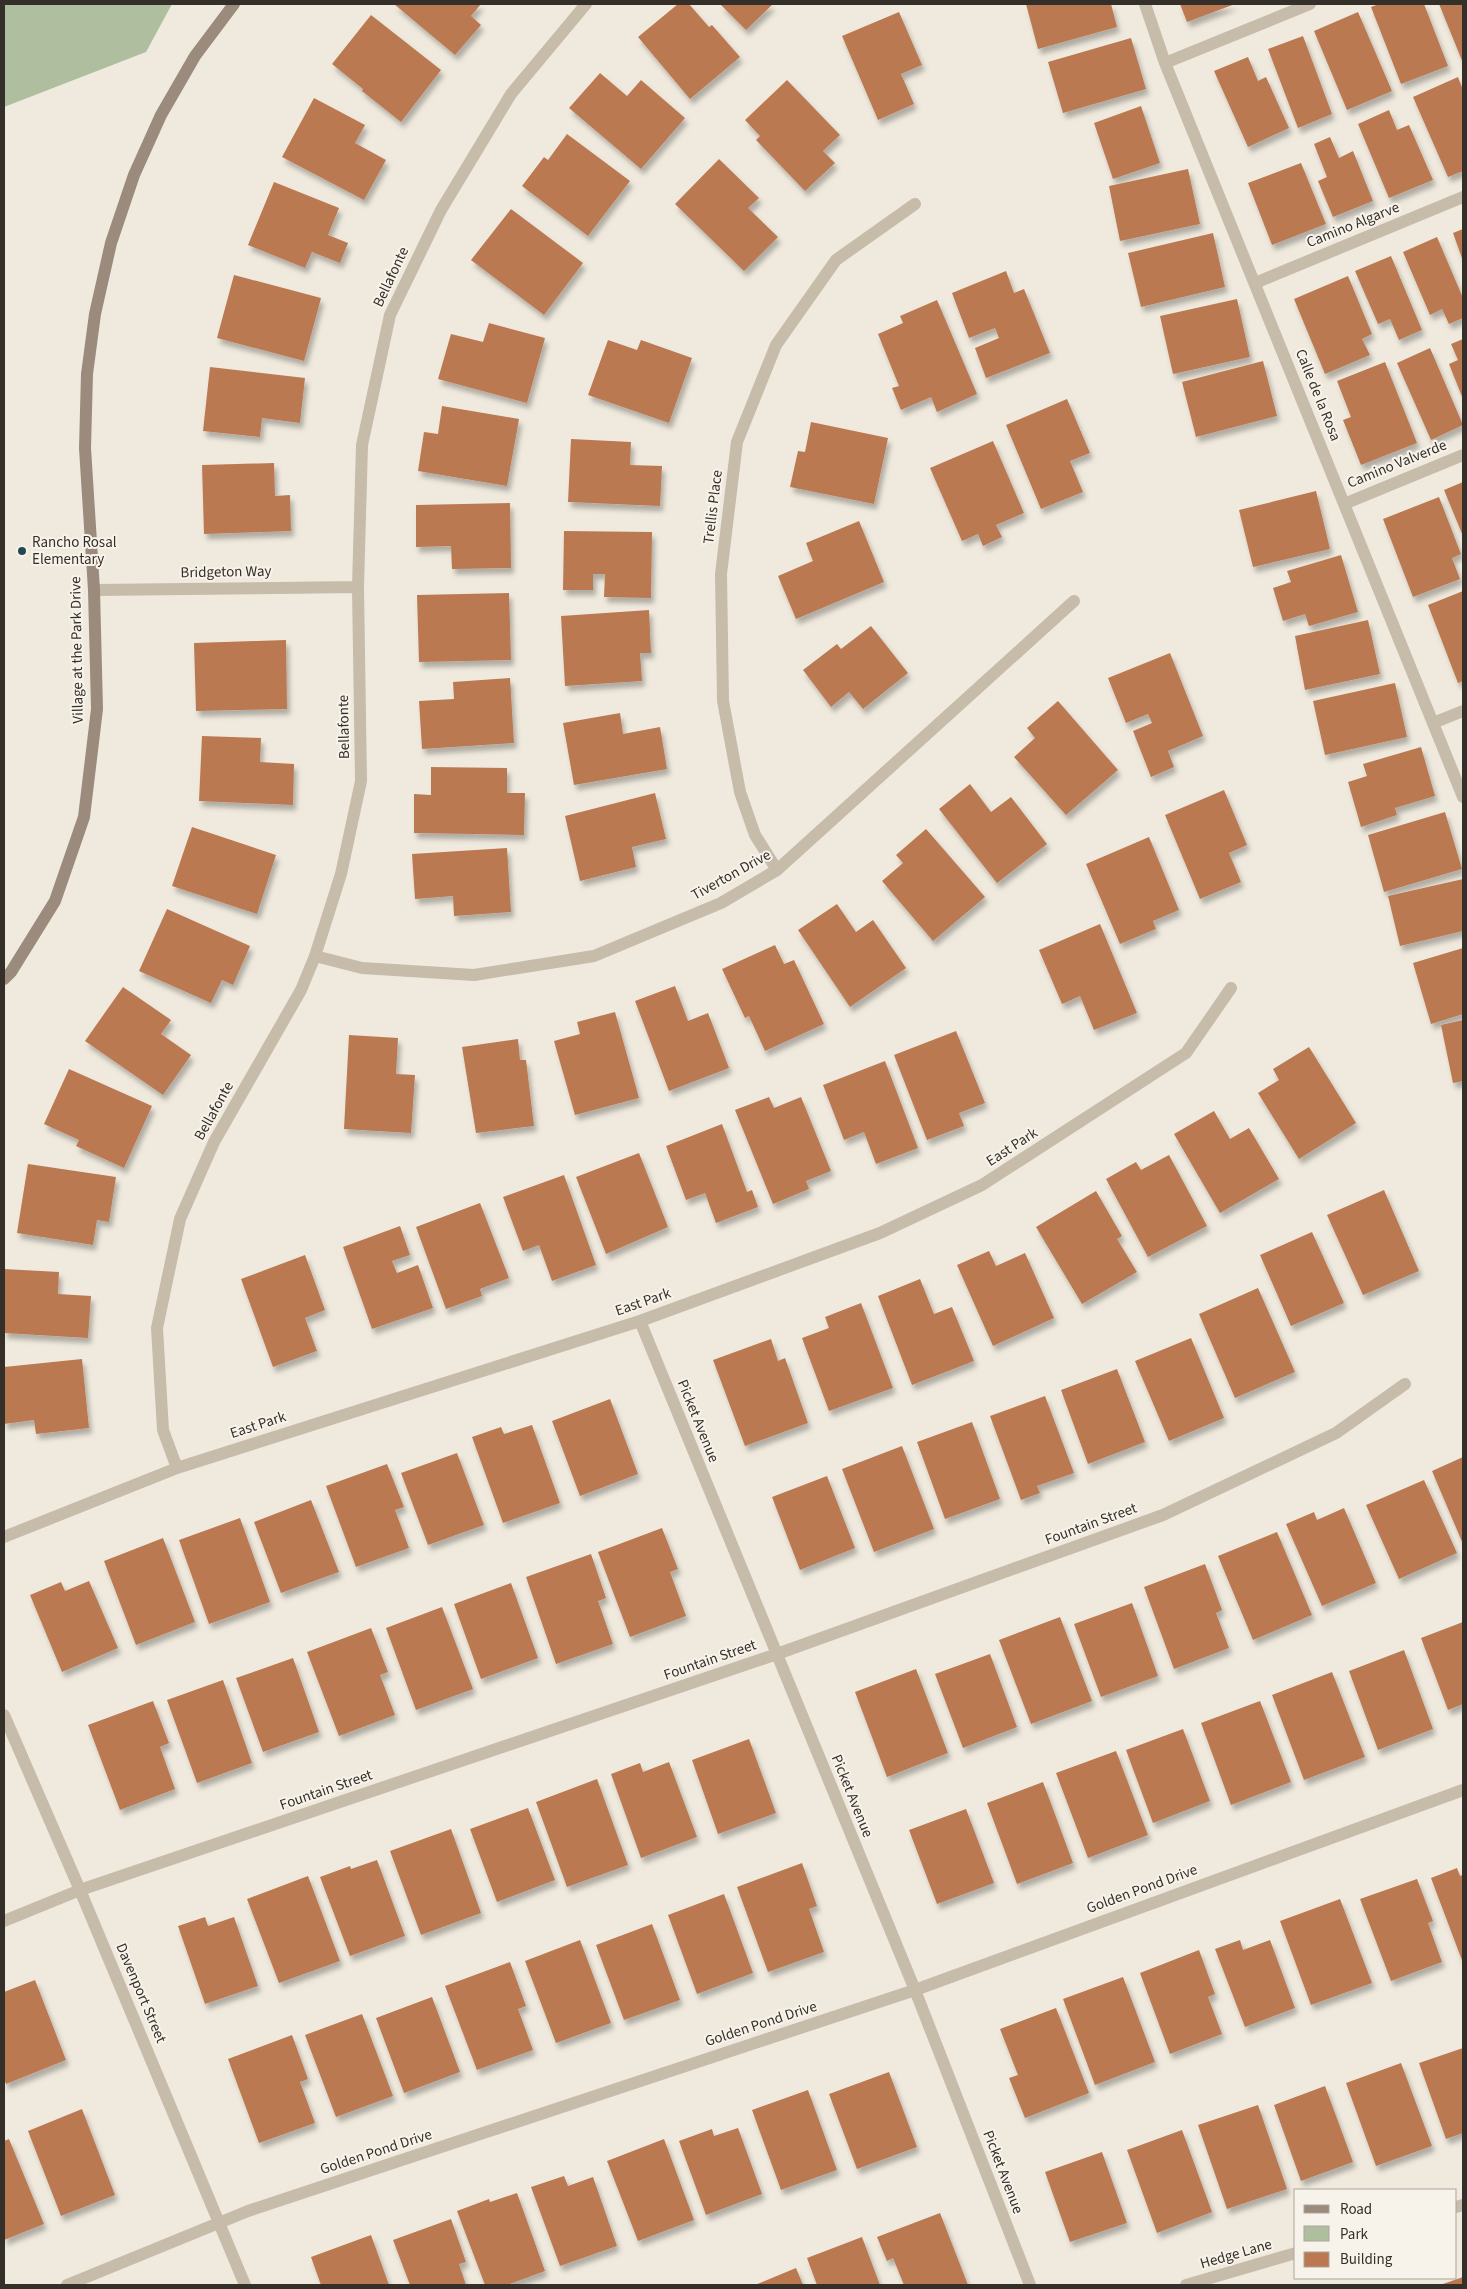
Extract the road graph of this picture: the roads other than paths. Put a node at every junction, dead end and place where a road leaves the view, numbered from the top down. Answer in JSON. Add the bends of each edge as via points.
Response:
{"nodes":[{"id":1,"x":234,"y":4,"type":"edge"},
{"id":2,"x":586,"y":4,"type":"edge"},
{"id":3,"x":1145,"y":4,"type":"edge"},
{"id":4,"x":1310,"y":4,"type":"edge"},
{"id":5,"x":1165,"y":63,"type":"junction"},
{"id":6,"x":1463,"y":197,"type":"edge"},
{"id":7,"x":915,"y":204,"type":"dead end"},
{"id":8,"x":1256,"y":283,"type":"junction"},
{"id":9,"x":1463,"y":455,"type":"edge"},
{"id":10,"x":1344,"y":504,"type":"junction"},
{"id":11,"x":358,"y":587,"type":"junction"},
{"id":12,"x":94,"y":590,"type":"junction"},
{"id":13,"x":1074,"y":601,"type":"dead end"},
{"id":14,"x":1463,"y":711,"type":"edge"},
{"id":15,"x":1433,"y":723,"type":"junction"},
{"id":16,"x":1463,"y":797,"type":"edge"},
{"id":17,"x":778,"y":870,"type":"junction"},
{"id":18,"x":315,"y":956,"type":"junction"},
{"id":19,"x":4,"y":979,"type":"edge"},
{"id":20,"x":1231,"y":988,"type":"dead end"},
{"id":21,"x":640,"y":1321,"type":"junction"},
{"id":22,"x":1405,"y":1384,"type":"dead end"},
{"id":23,"x":177,"y":1468,"type":"junction"},
{"id":24,"x":4,"y":1537,"type":"edge"},
{"id":25,"x":777,"y":1654,"type":"junction"},
{"id":26,"x":4,"y":1715,"type":"edge"},
{"id":27,"x":1463,"y":1790,"type":"edge"},
{"id":28,"x":80,"y":1890,"type":"junction"},
{"id":29,"x":4,"y":1921,"type":"edge"},
{"id":30,"x":914,"y":1990,"type":"junction"},
{"id":31,"x":218,"y":2222,"type":"junction"},
{"id":32,"x":1294,"y":2255,"type":"edge"},
{"id":33,"x":67,"y":2285,"type":"edge"},
{"id":34,"x":245,"y":2285,"type":"edge"},
{"id":35,"x":1030,"y":2285,"type":"edge"},
{"id":36,"x":1186,"y":2285,"type":"edge"}],
"edges":[{"from":1,"to":12,"type":"street","name":"Village at the Park Drive","via":[[195,56],[161,115],[134,176],[111,243],[95,314],[87,374],[85,448]]},
{"from":2,"to":11,"type":"street","name":"Bellafonte","via":[[511,94],[441,210],[390,315],[362,445]]},
{"from":3,"to":5,"type":"street","name":"Calle de la Rosa"},
{"from":4,"to":5,"type":"street"},
{"from":5,"to":8,"type":"street","name":"Calle de la Rosa"},
{"from":6,"to":8,"type":"street","name":"Camino Algarve"},
{"from":7,"to":17,"type":"street","name":"Trellis Place","via":[[836,260],[776,345],[737,442],[721,574],[723,701],[740,792],[755,835]]},
{"from":8,"to":10,"type":"street","name":"Calle de la Rosa"},
{"from":9,"to":10,"type":"street","name":"Camino Valverde"},
{"from":10,"to":15,"type":"street","name":"Calle de la Rosa"},
{"from":11,"to":12,"type":"street","name":"Bridgeton Way"},
{"from":11,"to":18,"type":"street","name":"Bellafonte","via":[[360,781],[341,874]]},
{"from":12,"to":19,"type":"street","name":"Village at the Park Drive","via":[[97,709],[84,817],[55,901]]},
{"from":13,"to":17,"type":"street","name":"Tiverton Drive"},
{"from":14,"to":15,"type":"street"},
{"from":15,"to":16,"type":"street","name":"Calle de la Rosa"},
{"from":17,"to":18,"type":"street","name":"Tiverton Drive","via":[[721,903],[594,956],[474,976],[362,968]]},
{"from":18,"to":23,"type":"street","name":"Bellafonte","via":[[301,990],[214,1142],[180,1220],[157,1328],[163,1430]]},
{"from":20,"to":21,"type":"street","name":"East Park","via":[[1186,1053],[982,1185],[880,1233]]},
{"from":21,"to":23,"type":"street","name":"East Park"},
{"from":21,"to":25,"type":"street","name":"Picket Avenue"},
{"from":22,"to":25,"type":"street","name":"Fountain Street","via":[[1336,1433],[1163,1515]]},
{"from":23,"to":24,"type":"street","name":"East Park"},
{"from":25,"to":28,"type":"street","name":"Fountain Street"},
{"from":25,"to":30,"type":"street","name":"Picket Avenue"},
{"from":26,"to":28,"type":"street","name":"Davenport Street"},
{"from":27,"to":30,"type":"street","name":"Golden Pond Drive"},
{"from":28,"to":29,"type":"street","name":"Fountain Street"},
{"from":28,"to":31,"type":"street","name":"Davenport Street"},
{"from":30,"to":31,"type":"street","name":"Golden Pond Drive"},
{"from":30,"to":35,"type":"street","name":"Picket Avenue"},
{"from":31,"to":33,"type":"street","name":"Golden Pond Drive"},
{"from":31,"to":34,"type":"street","name":"Davenport Street"},
{"from":32,"to":36,"type":"street","name":"Hedge Lane"}]}
